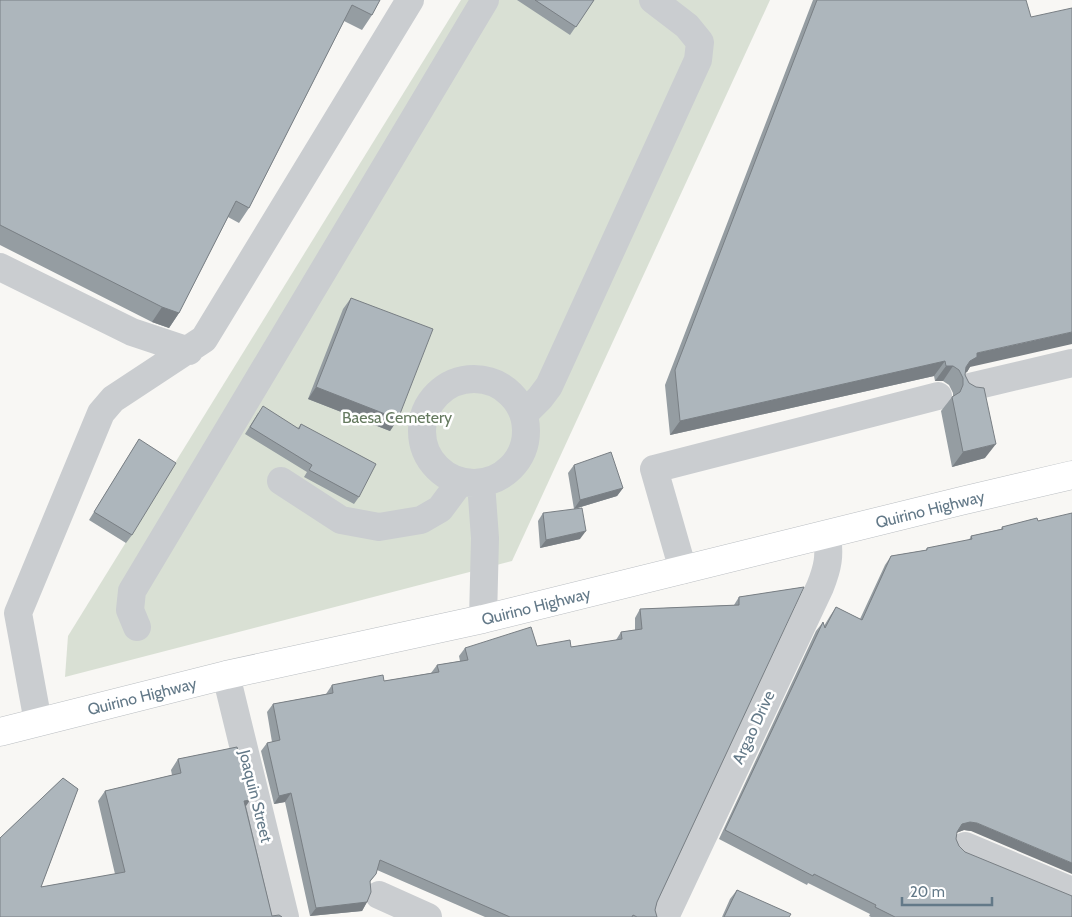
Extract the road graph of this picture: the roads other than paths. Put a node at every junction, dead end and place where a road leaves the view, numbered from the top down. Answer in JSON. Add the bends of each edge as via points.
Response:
{"nodes":[{"id":1,"x":410,"y":0,"type":"edge"},
{"id":2,"x":485,"y":0,"type":"edge"},
{"id":3,"x":653,"y":0,"type":"edge"},
{"id":4,"x":0,"y":267,"type":"edge"},
{"id":5,"x":189,"y":350,"type":"junction"},
{"id":6,"x":1072,"y":364,"type":"edge"},
{"id":7,"x":970,"y":388,"type":"edge"},
{"id":8,"x":938,"y":396,"type":"dead end"},
{"id":9,"x":524,"y":414,"type":"junction"},
{"id":10,"x":1072,"y":475,"type":"edge"},
{"id":11,"x":281,"y":481,"type":"dead end"},
{"id":12,"x":471,"y":483,"type":"junction"},
{"id":13,"x":827,"y":535,"type":"junction"},
{"id":14,"x":682,"y":570,"type":"junction"},
{"id":15,"x":9,"y":609,"type":"edge"},
{"id":16,"x":483,"y":619,"type":"junction"},
{"id":17,"x":137,"y":627,"type":"dead end"},
{"id":18,"x":226,"y":675,"type":"junction"},
{"id":19,"x":38,"y":722,"type":"junction"},
{"id":20,"x":0,"y":732,"type":"edge"},
{"id":21,"x":965,"y":846,"type":"dead end"},
{"id":22,"x":1072,"y":891,"type":"edge"},
{"id":23,"x":379,"y":895,"type":"dead end"},
{"id":24,"x":285,"y":917,"type":"edge"},
{"id":25,"x":428,"y":917,"type":"edge"},
{"id":26,"x":665,"y":917,"type":"edge"}],
"edges":[{"from":1,"to":5,"type":"street","via":[[204,339]]},
{"from":2,"to":17,"type":"street","via":[[132,591],[130,610]]},
{"from":3,"to":9,"type":"street","via":[[687,26],[700,42],[698,60],[549,386]]},
{"from":4,"to":5,"type":"street","via":[[132,332]]},
{"from":5,"to":15,"type":"street","via":[[113,399],[102,413]]},
{"from":6,"to":7,"type":"street"},
{"from":8,"to":14,"type":"street","via":[[654,469]]},
{"from":9,"to":12,"type":"street","via":[[527,432],[523,451],[513,466],[498,477]]},
{"from":9,"to":12,"type":"street","via":[[509,392],[485,379],[458,380],[435,394],[422,418],[422,445],[436,469]]},
{"from":10,"to":13,"type":"main road","name":"Quirino Highway"},
{"from":11,"to":12,"type":"street","via":[[341,520],[379,527],[421,520]]},
{"from":12,"to":16,"type":"street","via":[[485,538]]},
{"from":13,"to":14,"type":"main road","name":"Quirino Highway"},
{"from":13,"to":26,"type":"street","name":"Argao Drive","via":[[828,567],[820,587],[697,831]]},
{"from":14,"to":16,"type":"main road","name":"Quirino Highway"},
{"from":15,"to":19,"type":"street"},
{"from":16,"to":18,"type":"main road","name":"Quirino Highway"},
{"from":18,"to":19,"type":"main road","name":"Quirino Highway"},
{"from":18,"to":24,"type":"street","name":"Joaquin Street"},
{"from":19,"to":20,"type":"main road","name":"Quirino Highway"},
{"from":21,"to":22,"type":"street"},
{"from":23,"to":25,"type":"street"}]}
